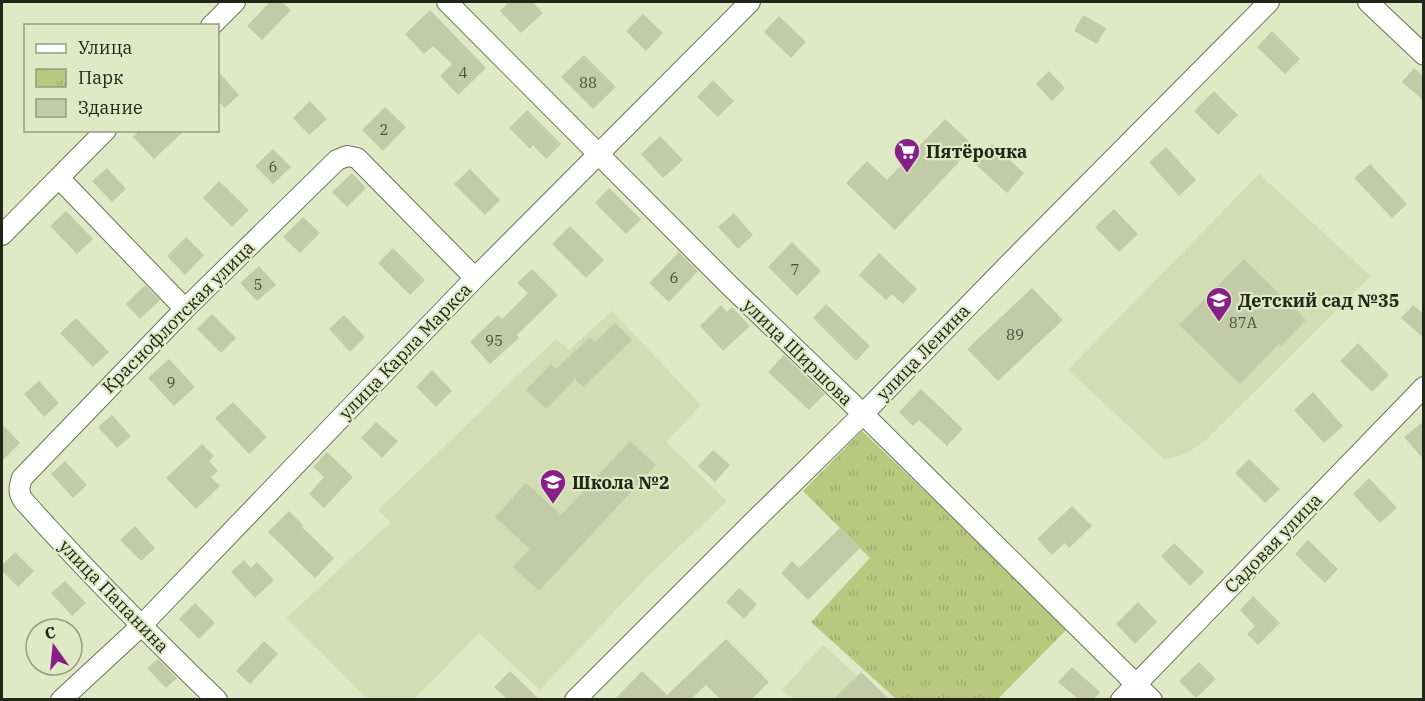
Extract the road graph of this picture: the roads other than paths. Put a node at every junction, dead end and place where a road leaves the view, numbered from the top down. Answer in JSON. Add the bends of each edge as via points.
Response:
{"nodes":[{"id":1,"x":235,"y":2,"type":"edge"},
{"id":2,"x":447,"y":2,"type":"edge"},
{"id":3,"x":750,"y":2,"type":"edge"},
{"id":4,"x":1269,"y":2,"type":"edge"},
{"id":5,"x":1368,"y":2,"type":"edge"},
{"id":6,"x":213,"y":24,"type":"edge"},
{"id":7,"x":1424,"y":55,"type":"edge"},
{"id":8,"x":104,"y":132,"type":"edge"},
{"id":9,"x":598,"y":155,"type":"junction"},
{"id":10,"x":58,"y":178,"type":"junction"},
{"id":11,"x":2,"y":235,"type":"edge"},
{"id":12,"x":476,"y":278,"type":"junction"},
{"id":13,"x":184,"y":309,"type":"junction"},
{"id":14,"x":1424,"y":387,"type":"edge"},
{"id":15,"x":863,"y":414,"type":"junction"},
{"id":16,"x":19,"y":488,"type":"joint"},
{"id":17,"x":141,"y":626,"type":"junction"},
{"id":18,"x":1137,"y":684,"type":"junction"},
{"id":19,"x":61,"y":699,"type":"edge"},
{"id":20,"x":217,"y":699,"type":"edge"},
{"id":21,"x":575,"y":699,"type":"edge"},
{"id":22,"x":1121,"y":699,"type":"edge"},
{"id":23,"x":1152,"y":699,"type":"edge"}],
"edges":[{"from":1,"to":6,"type":"street"},
{"from":2,"to":9,"type":"street","name":"улица Ширшова"},
{"from":3,"to":9,"type":"street","name":"улица Карла Маркса"},
{"from":4,"to":15,"type":"street","name":"улица Ленина"},
{"from":5,"to":7,"type":"street"},
{"from":8,"to":10,"type":"street"},
{"from":9,"to":12,"type":"street","name":"улица Карла Маркса"},
{"from":9,"to":15,"type":"street","name":"улица Ширшова"},
{"from":10,"to":11,"type":"street"},
{"from":10,"to":13,"type":"street"},
{"from":12,"to":13,"type":"street","name":"Краснофлотская улица","via":[[357,158],[347,156],[337,160]]},
{"from":12,"to":17,"type":"street","name":"улица Карла Маркса"},
{"from":13,"to":16,"type":"street","name":"Краснофлотская улица","via":[[32,467]]},
{"from":14,"to":18,"type":"street","name":"Садовая улица"},
{"from":15,"to":18,"type":"street","name":"улица Ширшова"},
{"from":15,"to":21,"type":"street","name":"улица Ленина"},
{"from":16,"to":17,"type":"street","name":"улица Папанина","via":[[23,500],[60,543]]},
{"from":17,"to":19,"type":"street","name":"улица Карла Маркса"},
{"from":17,"to":20,"type":"street","name":"улица Папанина"},
{"from":18,"to":22,"type":"street","name":"Садовая улица"},
{"from":18,"to":23,"type":"street","name":"улица Ширшова"}]}
